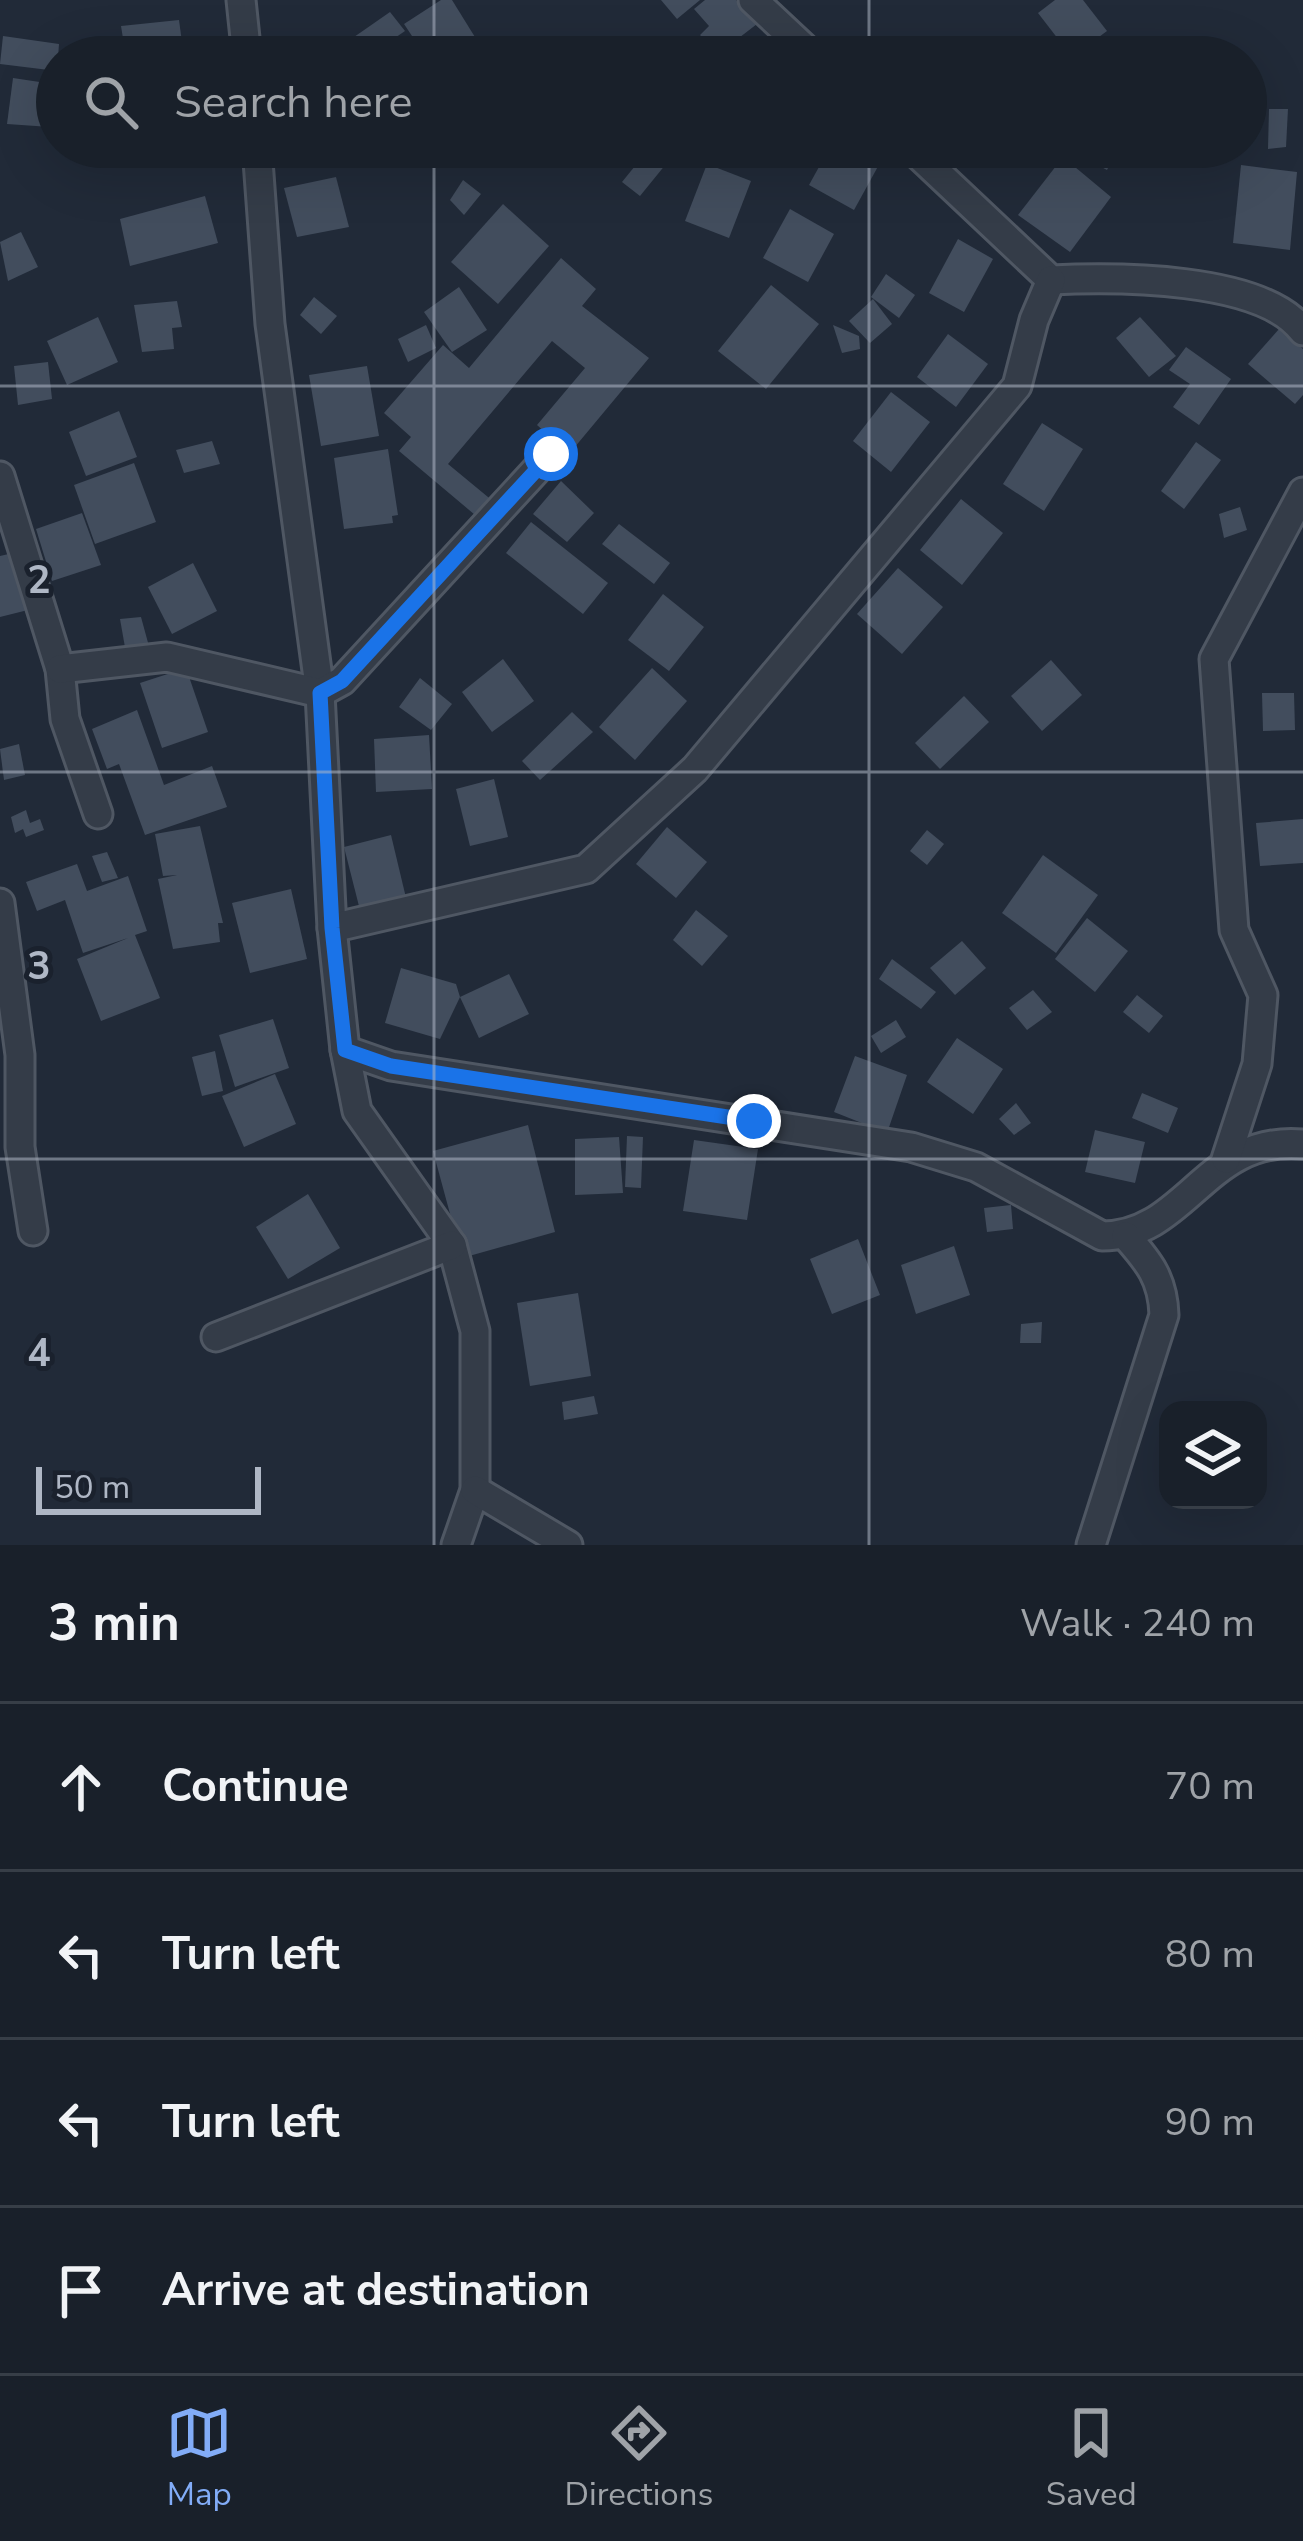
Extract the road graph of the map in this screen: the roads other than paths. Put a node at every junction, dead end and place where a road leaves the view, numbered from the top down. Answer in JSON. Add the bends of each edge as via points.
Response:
{"nodes":[{"id":1,"x":241,"y":0,"type":"edge"},
{"id":2,"x":753,"y":0,"type":"edge"},
{"id":3,"x":245,"y":36,"type":"edge"},
{"id":4,"x":792,"y":36,"type":"edge"},
{"id":5,"x":259,"y":168,"type":"edge"},
{"id":6,"x":932,"y":168,"type":"edge"},
{"id":7,"x":1052,"y":280,"type":"junction"},
{"id":8,"x":1303,"y":331,"type":"edge"},
{"id":9,"x":551,"y":454,"type":"dead end"},
{"id":10,"x":0,"y":476,"type":"edge"},
{"id":11,"x":1303,"y":492,"type":"edge"},
{"id":12,"x":60,"y":669,"type":"junction"},
{"id":13,"x":320,"y":693,"type":"junction"},
{"id":14,"x":98,"y":814,"type":"dead end"},
{"id":15,"x":0,"y":903,"type":"edge"},
{"id":16,"x":332,"y":928,"type":"junction"},
{"id":17,"x":345,"y":1050,"type":"junction"},
{"id":18,"x":1303,"y":1144,"type":"edge"},
{"id":19,"x":1226,"y":1159,"type":"junction"},
{"id":20,"x":33,"y":1231,"type":"dead end"},
{"id":21,"x":1126,"y":1236,"type":"junction"},
{"id":22,"x":452,"y":1245,"type":"junction"},
{"id":23,"x":216,"y":1337,"type":"dead end"},
{"id":24,"x":475,"y":1490,"type":"junction"},
{"id":25,"x":456,"y":1545,"type":"edge"},
{"id":26,"x":568,"y":1545,"type":"edge"},
{"id":27,"x":1091,"y":1545,"type":"edge"}],
"edges":[{"from":1,"to":3,"type":"street"},
{"from":2,"to":4,"type":"street"},
{"from":5,"to":13,"type":"street","via":[[270,323]]},
{"from":6,"to":7,"type":"street"},
{"from":7,"to":8,"type":"street","via":[[1226,288]]},
{"from":7,"to":16,"type":"street","via":[[1017,386],[694,769],[586,869]]},
{"from":9,"to":13,"type":"street","via":[[342,681]]},
{"from":10,"to":12,"type":"street"},
{"from":11,"to":19,"type":"street","via":[[1214,659],[1234,930],[1263,995],[1257,1064]]},
{"from":12,"to":13,"type":"street","via":[[167,657]]},
{"from":12,"to":14,"type":"street","via":[[65,719]]},
{"from":13,"to":16,"type":"street"},
{"from":15,"to":20,"type":"street"},
{"from":16,"to":17,"type":"street"},
{"from":17,"to":21,"type":"street","via":[[391,1066],[911,1147],[976,1167],[1102,1236]]},
{"from":17,"to":22,"type":"street","via":[[357,1111]]},
{"from":18,"to":19,"type":"street","via":[[1271,1141]]},
{"from":19,"to":21,"type":"street","via":[[1187,1199]]},
{"from":21,"to":27,"type":"street","via":[[1154,1268],[1164,1315]]},
{"from":22,"to":23,"type":"street"},
{"from":22,"to":24,"type":"street","via":[[475,1331]]},
{"from":24,"to":25,"type":"street"},
{"from":24,"to":26,"type":"street"}]}
